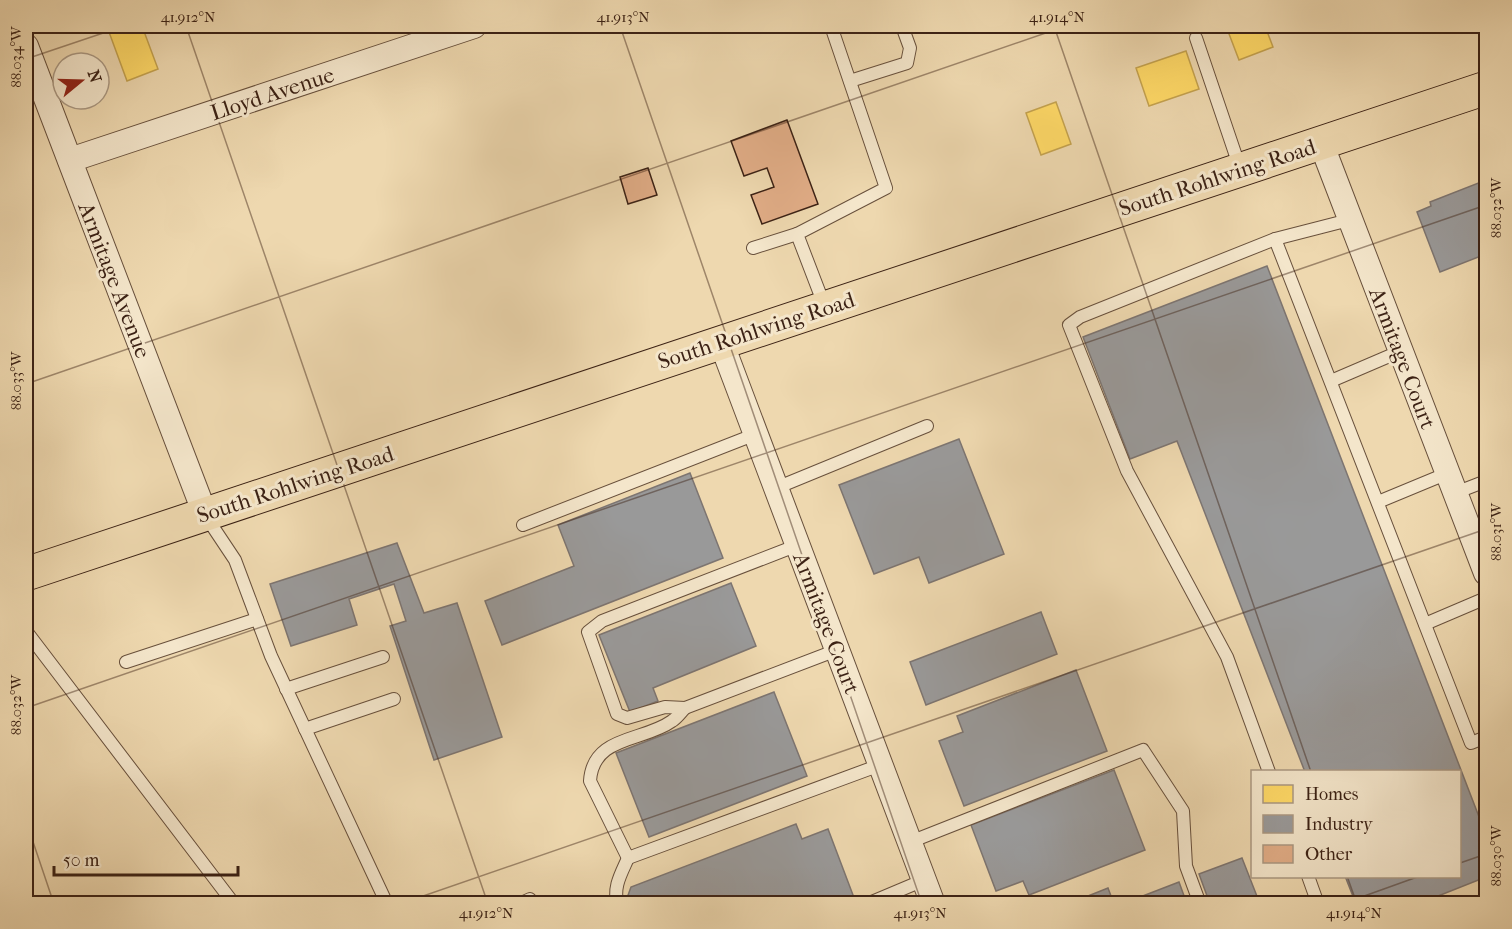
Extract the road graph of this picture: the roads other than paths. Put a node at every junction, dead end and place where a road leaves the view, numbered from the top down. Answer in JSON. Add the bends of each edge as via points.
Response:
{"nodes":[{"id":1,"x":474,"y":26,"type":"edge"},
{"id":2,"x":831,"y":26,"type":"edge"},
{"id":3,"x":902,"y":26,"type":"edge"},
{"id":4,"x":1196,"y":38,"type":"dead end"},
{"id":5,"x":26,"y":46,"type":"edge"},
{"id":6,"x":850,"y":81,"type":"junction"},
{"id":7,"x":1486,"y":88,"type":"edge"},
{"id":8,"x":1321,"y":143,"type":"junction"},
{"id":9,"x":70,"y":160,"type":"junction"},
{"id":10,"x":1241,"y":170,"type":"junction"},
{"id":11,"x":1349,"y":220,"type":"junction"},
{"id":12,"x":797,"y":234,"type":"junction"},
{"id":13,"x":1275,"y":239,"type":"junction"},
{"id":14,"x":753,"y":248,"type":"dead end"},
{"id":15,"x":825,"y":307,"type":"junction"},
{"id":16,"x":721,"y":342,"type":"junction"},
{"id":17,"x":1401,"y":351,"type":"junction"},
{"id":18,"x":1331,"y":381,"type":"junction"},
{"id":19,"x":927,"y":426,"type":"dead end"},
{"id":20,"x":756,"y":434,"type":"junction"},
{"id":21,"x":1486,"y":481,"type":"edge"},
{"id":22,"x":1451,"y":483,"type":"junction"},
{"id":23,"x":776,"y":488,"type":"junction"},
{"id":24,"x":1378,"y":502,"type":"junction"},
{"id":25,"x":205,"y":514,"type":"junction"},
{"id":26,"x":523,"y":525,"type":"dead end"},
{"id":27,"x":798,"y":545,"type":"junction"},
{"id":28,"x":26,"y":573,"type":"edge"},
{"id":29,"x":1486,"y":573,"type":"edge"},
{"id":30,"x":1486,"y":598,"type":"edge"},
{"id":31,"x":257,"y":619,"type":"junction"},
{"id":32,"x":1425,"y":624,"type":"junction"},
{"id":33,"x":26,"y":631,"type":"edge"},
{"id":34,"x":837,"y":650,"type":"junction"},
{"id":35,"x":383,"y":657,"type":"dead end"},
{"id":36,"x":126,"y":662,"type":"dead end"},
{"id":37,"x":286,"y":689,"type":"junction"},
{"id":38,"x":394,"y":699,"type":"dead end"},
{"id":39,"x":685,"y":708,"type":"junction"},
{"id":40,"x":305,"y":729,"type":"junction"},
{"id":41,"x":1486,"y":737,"type":"edge"},
{"id":42,"x":880,"y":765,"type":"junction"},
{"id":43,"x":1269,"y":770,"type":"edge"},
{"id":44,"x":910,"y":842,"type":"junction"},
{"id":45,"x":628,"y":858,"type":"junction"},
{"id":46,"x":1309,"y":878,"type":"edge"},
{"id":47,"x":924,"y":880,"type":"junction"},
{"id":48,"x":234,"y":903,"type":"edge"},
{"id":49,"x":387,"y":903,"type":"edge"},
{"id":50,"x":618,"y":903,"type":"edge"},
{"id":51,"x":867,"y":903,"type":"edge"},
{"id":52,"x":933,"y":903,"type":"edge"},
{"id":53,"x":1200,"y":903,"type":"edge"},
{"id":54,"x":1318,"y":903,"type":"edge"}],
"edges":[{"from":1,"to":9,"type":"street","name":"Lloyd Avenue"},
{"from":2,"to":6,"type":"lane"},
{"from":3,"to":6,"type":"lane","via":[[910,48],[907,63]]},
{"from":4,"to":10,"type":"lane"},
{"from":5,"to":9,"type":"street","name":"Armitage Avenue"},
{"from":6,"to":12,"type":"lane","via":[[886,188]]},
{"from":7,"to":8,"type":"main road","name":"South Rohlwing Road"},
{"from":8,"to":10,"type":"main road","name":"South Rohlwing Road"},
{"from":8,"to":11,"type":"street","name":"Armitage Court"},
{"from":9,"to":25,"type":"street","name":"Armitage Avenue"},
{"from":10,"to":15,"type":"main road","name":"South Rohlwing Road"},
{"from":11,"to":13,"type":"lane"},
{"from":11,"to":17,"type":"street","name":"Armitage Court"},
{"from":12,"to":14,"type":"lane"},
{"from":12,"to":15,"type":"lane"},
{"from":13,"to":18,"type":"lane"},
{"from":13,"to":43,"type":"lane","via":[[1080,316],[1069,326],[1127,471],[1227,657]]},
{"from":15,"to":16,"type":"main road","name":"South Rohlwing Road"},
{"from":16,"to":20,"type":"street","name":"Armitage Court"},
{"from":16,"to":25,"type":"main road","name":"South Rohlwing Road"},
{"from":17,"to":18,"type":"lane"},
{"from":17,"to":22,"type":"street","name":"Armitage Court"},
{"from":18,"to":24,"type":"lane"},
{"from":19,"to":23,"type":"lane"},
{"from":20,"to":23,"type":"street","name":"Armitage Court"},
{"from":20,"to":26,"type":"lane"},
{"from":21,"to":22,"type":"lane"},
{"from":22,"to":24,"type":"lane"},
{"from":22,"to":29,"type":"street","name":"Armitage Court"},
{"from":23,"to":27,"type":"street","name":"Armitage Court"},
{"from":24,"to":32,"type":"lane"},
{"from":25,"to":28,"type":"main road","name":"South Rohlwing Road"},
{"from":25,"to":31,"type":"lane","via":[[235,560]]},
{"from":27,"to":34,"type":"street","name":"Armitage Court"},
{"from":27,"to":39,"type":"lane","via":[[602,621],[588,632],[617,714],[627,718],[665,707]]},
{"from":30,"to":32,"type":"lane"},
{"from":31,"to":36,"type":"lane"},
{"from":31,"to":37,"type":"lane"},
{"from":32,"to":41,"type":"lane","via":[[1471,743]]},
{"from":33,"to":48,"type":"lane"},
{"from":34,"to":39,"type":"lane"},
{"from":34,"to":42,"type":"street","name":"Armitage Court"},
{"from":35,"to":37,"type":"lane"},
{"from":37,"to":40,"type":"lane"},
{"from":38,"to":40,"type":"lane"},
{"from":39,"to":45,"type":"lane","via":[[672,722],[610,747],[594,759],[590,781]]},
{"from":40,"to":49,"type":"lane"},
{"from":42,"to":44,"type":"street","name":"Armitage Court"},
{"from":42,"to":45,"type":"lane"},
{"from":44,"to":47,"type":"street","name":"Armitage Court"},
{"from":44,"to":53,"type":"lane","via":[[1143,750],[1183,811],[1186,866]]},
{"from":45,"to":50,"type":"lane","via":[[617,884]]},
{"from":46,"to":54,"type":"lane"},
{"from":47,"to":51,"type":"lane"},
{"from":47,"to":52,"type":"street","name":"Armitage Court"}]}
